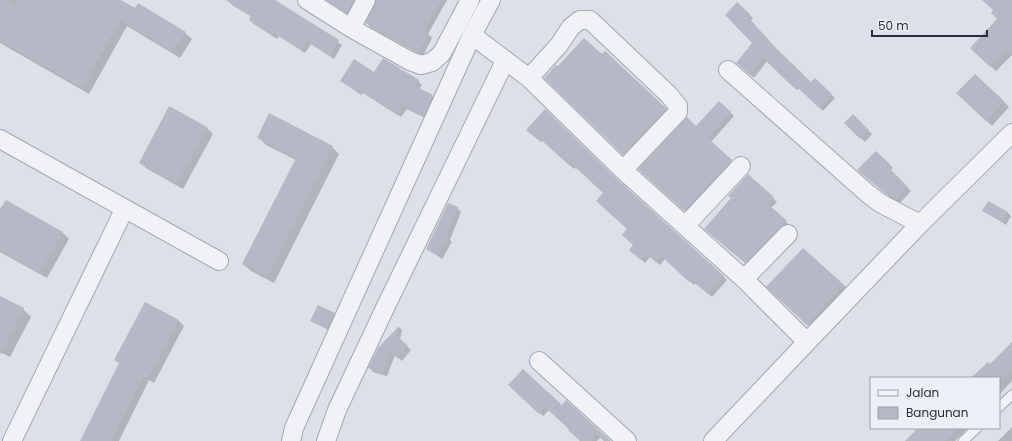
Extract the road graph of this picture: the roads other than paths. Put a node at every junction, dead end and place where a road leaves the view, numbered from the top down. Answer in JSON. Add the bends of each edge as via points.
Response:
{"nodes":[{"id":1,"x":306,"y":0,"type":"edge"},
{"id":2,"x":366,"y":0,"type":"edge"},
{"id":3,"x":470,"y":0,"type":"edge"},
{"id":4,"x":491,"y":0,"type":"edge"},
{"id":5,"x":351,"y":28,"type":"junction"},
{"id":6,"x":474,"y":37,"type":"junction"},
{"id":7,"x":503,"y":59,"type":"junction"},
{"id":8,"x":728,"y":70,"type":"dead end"},
{"id":9,"x":529,"y":78,"type":"junction"},
{"id":10,"x":1012,"y":133,"type":"edge"},
{"id":11,"x":0,"y":139,"type":"edge"},
{"id":12,"x":741,"y":166,"type":"dead end"},
{"id":13,"x":623,"y":170,"type":"junction"},
{"id":14,"x":124,"y":210,"type":"junction"},
{"id":15,"x":920,"y":224,"type":"junction"},
{"id":16,"x":685,"y":226,"type":"junction"},
{"id":17,"x":788,"y":234,"type":"dead end"},
{"id":18,"x":219,"y":261,"type":"dead end"},
{"id":19,"x":744,"y":279,"type":"junction"},
{"id":20,"x":807,"y":342,"type":"junction"},
{"id":21,"x":538,"y":361,"type":"dead end"},
{"id":22,"x":1012,"y":395,"type":"edge"},
{"id":23,"x":1000,"y":406,"type":"edge"},
{"id":24,"x":976,"y":429,"type":"edge"},
{"id":25,"x":12,"y":441,"type":"edge"},
{"id":26,"x":291,"y":441,"type":"edge"},
{"id":27,"x":326,"y":441,"type":"edge"},
{"id":28,"x":627,"y":441,"type":"edge"},
{"id":29,"x":713,"y":441,"type":"edge"},
{"id":30,"x":963,"y":441,"type":"edge"}],
"edges":[{"from":1,"to":5,"type":"street"},
{"from":2,"to":5,"type":"street"},
{"from":3,"to":5,"type":"street","via":[[442,53],[432,62],[410,62]]},
{"from":4,"to":6,"type":"street"},
{"from":6,"to":7,"type":"street"},
{"from":6,"to":26,"type":"street","via":[[301,413]]},
{"from":7,"to":9,"type":"street"},
{"from":7,"to":27,"type":"street","via":[[337,410]]},
{"from":8,"to":15,"type":"street","via":[[867,193],[880,203]]},
{"from":9,"to":13,"type":"street"},
{"from":9,"to":13,"type":"street","via":[[571,28],[580,20],[586,19],[669,95],[678,106],[678,112]]},
{"from":10,"to":15,"type":"street"},
{"from":11,"to":14,"type":"street"},
{"from":12,"to":16,"type":"street"},
{"from":13,"to":16,"type":"street"},
{"from":14,"to":18,"type":"street"},
{"from":14,"to":25,"type":"street"},
{"from":15,"to":20,"type":"street"},
{"from":16,"to":19,"type":"street"},
{"from":17,"to":19,"type":"street"},
{"from":19,"to":20,"type":"street"},
{"from":20,"to":29,"type":"street"},
{"from":21,"to":28,"type":"street"},
{"from":22,"to":23,"type":"lane"},
{"from":24,"to":30,"type":"lane"}]}
